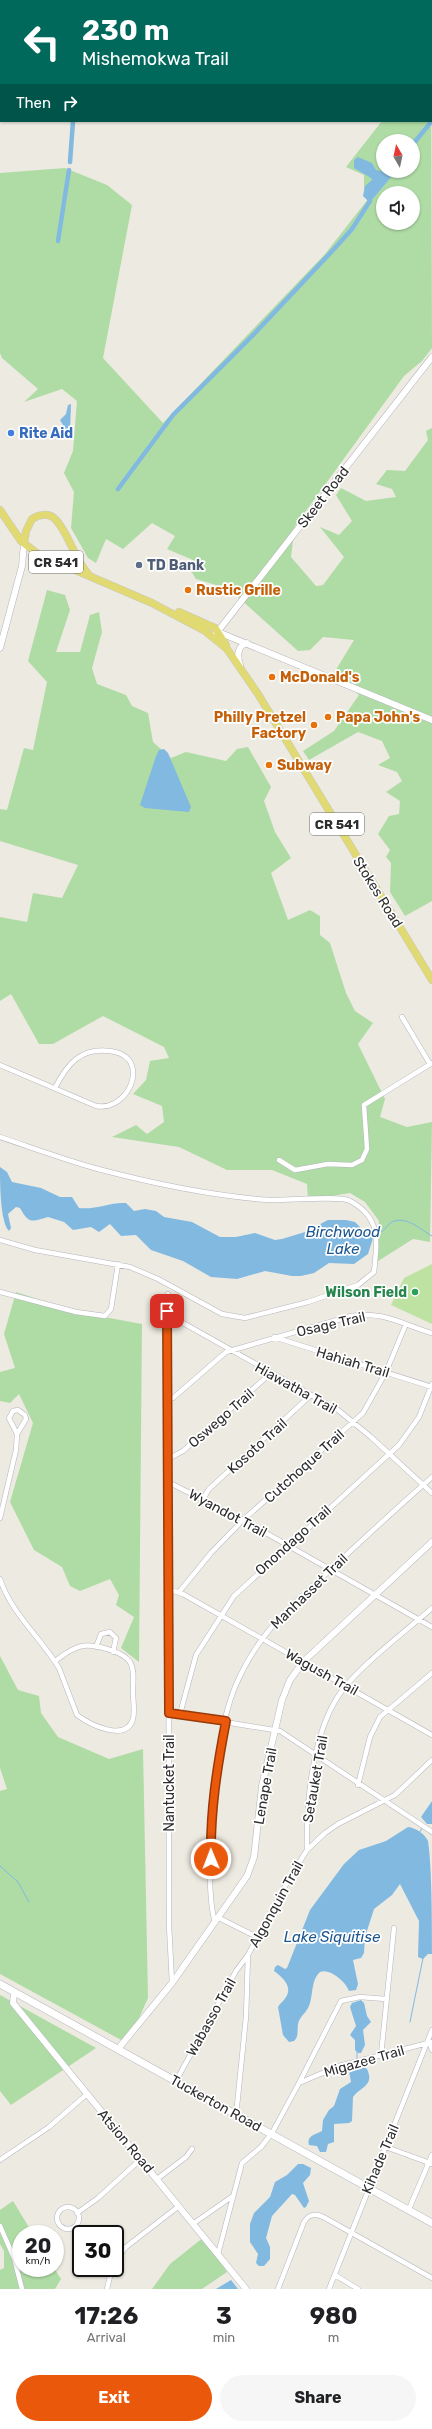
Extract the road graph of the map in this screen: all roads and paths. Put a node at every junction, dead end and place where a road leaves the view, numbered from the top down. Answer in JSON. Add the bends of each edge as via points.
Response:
{"nodes":[{"id":1,"x":432,"y":357,"type":"edge"},
{"id":2,"x":0,"y":510,"type":"edge"},
{"id":3,"x":24,"y":543,"type":"junction"},
{"id":4,"x":90,"y":577,"type":"junction"},
{"id":5,"x":152,"y":603,"type":"junction"},
{"id":6,"x":216,"y":634,"type":"junction"},
{"id":7,"x":247,"y":644,"type":"junction"},
{"id":8,"x":0,"y":648,"type":"edge"},
{"id":9,"x":242,"y":670,"type":"junction"},
{"id":10,"x":432,"y":720,"type":"edge"},
{"id":11,"x":432,"y":980,"type":"edge"},
{"id":12,"x":402,"y":1017,"type":"dead end"},
{"id":13,"x":431,"y":1063,"type":"edge"},
{"id":14,"x":0,"y":1065,"type":"edge"},
{"id":15,"x":55,"y":1088,"type":"junction"},
{"id":16,"x":0,"y":1137,"type":"edge"},
{"id":17,"x":279,"y":1160,"type":"dead end"},
{"id":18,"x":0,"y":1240,"type":"edge"},
{"id":19,"x":118,"y":1264,"type":"junction"},
{"id":20,"x":0,"y":1292,"type":"edge"},
{"id":21,"x":168,"y":1294,"type":"dead end"},
{"id":22,"x":167,"y":1314,"type":"junction"},
{"id":23,"x":406,"y":1324,"type":"junction"},
{"id":24,"x":432,"y":1333,"type":"edge"},
{"id":25,"x":274,"y":1337,"type":"junction"},
{"id":26,"x":230,"y":1351,"type":"junction"},
{"id":27,"x":386,"y":1372,"type":"junction"},
{"id":28,"x":271,"y":1373,"type":"junction"},
{"id":29,"x":432,"y":1386,"type":"edge"},
{"id":30,"x":311,"y":1395,"type":"junction"},
{"id":31,"x":168,"y":1399,"type":"junction"},
{"id":32,"x":354,"y":1422,"type":"junction"},
{"id":33,"x":17,"y":1434,"type":"junction"},
{"id":34,"x":390,"y":1453,"type":"junction"},
{"id":35,"x":168,"y":1459,"type":"junction"},
{"id":36,"x":432,"y":1477,"type":"edge"},
{"id":37,"x":168,"y":1482,"type":"junction"},
{"id":38,"x":423,"y":1484,"type":"junction"},
{"id":39,"x":432,"y":1493,"type":"edge"},
{"id":40,"x":204,"y":1499,"type":"junction"},
{"id":41,"x":1,"y":1508,"type":"edge"},
{"id":42,"x":0,"y":1518,"type":"edge"},
{"id":43,"x":243,"y":1520,"type":"junction"},
{"id":44,"x":432,"y":1542,"type":"edge"},
{"id":45,"x":287,"y":1545,"type":"junction"},
{"id":46,"x":331,"y":1570,"type":"junction"},
{"id":47,"x":0,"y":1579,"type":"edge"},
{"id":48,"x":168,"y":1589,"type":"junction"},
{"id":49,"x":179,"y":1592,"type":"junction"},
{"id":50,"x":375,"y":1595,"type":"junction"},
{"id":51,"x":432,"y":1608,"type":"edge"},
{"id":52,"x":220,"y":1615,"type":"junction"},
{"id":53,"x":419,"y":1620,"type":"junction"},
{"id":54,"x":432,"y":1627,"type":"edge"},
{"id":55,"x":263,"y":1638,"type":"junction"},
{"id":56,"x":96,"y":1647,"type":"junction"},
{"id":57,"x":113,"y":1652,"type":"junction"},
{"id":58,"x":55,"y":1661,"type":"junction"},
{"id":59,"x":304,"y":1662,"type":"junction"},
{"id":60,"x":432,"y":1672,"type":"edge"},
{"id":61,"x":346,"y":1686,"type":"junction"},
{"id":62,"x":389,"y":1710,"type":"junction"},
{"id":63,"x":169,"y":1713,"type":"junction"},
{"id":64,"x":180,"y":1714,"type":"junction"},
{"id":65,"x":226,"y":1721,"type":"junction"},
{"id":66,"x":275,"y":1730,"type":"junction"},
{"id":67,"x":432,"y":1735,"type":"edge"},
{"id":68,"x":316,"y":1757,"type":"junction"},
{"id":69,"x":432,"y":1760,"type":"edge"},
{"id":70,"x":358,"y":1785,"type":"junction"},
{"id":71,"x":385,"y":1801,"type":"junction"},
{"id":72,"x":432,"y":1832,"type":"edge"},
{"id":73,"x":307,"y":1850,"type":"junction"},
{"id":74,"x":217,"y":1920,"type":"junction"},
{"id":75,"x":394,"y":1928,"type":"dead end"},
{"id":76,"x":257,"y":1937,"type":"junction"},
{"id":77,"x":248,"y":1955,"type":"junction"},
{"id":78,"x":172,"y":1983,"type":"junction"},
{"id":79,"x":0,"y":1984,"type":"edge"},
{"id":80,"x":14,"y":1992,"type":"junction"},
{"id":81,"x":386,"y":1999,"type":"junction"},
{"id":82,"x":432,"y":2030,"type":"edge"},
{"id":83,"x":429,"y":2043,"type":"edge"},
{"id":84,"x":118,"y":2049,"type":"junction"},
{"id":85,"x":432,"y":2050,"type":"edge"},
{"id":86,"x":381,"y":2055,"type":"junction"},
{"id":87,"x":176,"y":2081,"type":"junction"},
{"id":88,"x":299,"y":2083,"type":"junction"},
{"id":89,"x":87,"y":2094,"type":"junction"},
{"id":90,"x":234,"y":2114,"type":"junction"},
{"id":91,"x":272,"y":2133,"type":"junction"},
{"id":92,"x":386,"y":2147,"type":"junction"},
{"id":93,"x":192,"y":2149,"type":"dead end"},
{"id":94,"x":432,"y":2156,"type":"edge"},
{"id":95,"x":141,"y":2159,"type":"junction"},
{"id":96,"x":0,"y":2160,"type":"edge"},
{"id":97,"x":430,"y":2164,"type":"edge"},
{"id":98,"x":157,"y":2179,"type":"junction"},
{"id":99,"x":368,"y":2187,"type":"junction"},
{"id":100,"x":233,"y":2196,"type":"junction"},
{"id":101,"x":179,"y":2206,"type":"junction"},
{"id":102,"x":409,"y":2210,"type":"junction"},
{"id":103,"x":77,"y":2213,"type":"junction"},
{"id":104,"x":194,"y":2223,"type":"junction"},
{"id":105,"x":432,"y":2223,"type":"edge"},
{"id":106,"x":0,"y":2226,"type":"edge"},
{"id":107,"x":350,"y":2232,"type":"junction"},
{"id":108,"x":124,"y":2250,"type":"edge"},
{"id":109,"x":218,"y":2254,"type":"junction"},
{"id":110,"x":335,"y":2275,"type":"junction"},
{"id":111,"x":110,"y":2277,"type":"edge"},
{"id":112,"x":432,"y":2278,"type":"edge"},
{"id":113,"x":22,"y":2289,"type":"edge"},
{"id":114,"x":107,"y":2289,"type":"edge"},
{"id":115,"x":246,"y":2289,"type":"edge"},
{"id":116,"x":278,"y":2289,"type":"edge"},
{"id":117,"x":328,"y":2289,"type":"edge"},
{"id":118,"x":358,"y":2289,"type":"edge"}],
"edges":[{"from":1,"to":6,"type":"street","name":"Skeet Road"},
{"from":2,"to":3,"type":"main road","name":"Stokes Road","number":"CR 541"},
{"from":3,"to":4,"type":"main road","name":"Stokes Road","number":"CR 541","via":[[45,558]]},
{"from":3,"to":4,"type":"main road","via":[[32,519],[41,515],[51,516],[59,523],[80,564]]},
{"from":3,"to":8,"type":"street","via":[[22,566]]},
{"from":4,"to":5,"type":"main road","name":"Stokes Road","number":"CR 541"},
{"from":5,"to":6,"type":"main road","name":"Stokes Road","number":"CR 541"},
{"from":5,"to":6,"type":"main road","name":"Stokes Road","number":"CR 541","via":[[204,622]]},
{"from":6,"to":7,"type":"street"},
{"from":6,"to":9,"type":"main road","name":"Stokes Road","number":"CR 541"},
{"from":7,"to":9,"type":"street","via":[[242,645],[238,652]]},
{"from":7,"to":10,"type":"street"},
{"from":9,"to":11,"type":"main road","name":"Stokes Road","number":"CR 541"},
{"from":12,"to":13,"type":"street"},
{"from":13,"to":17,"type":"street","via":[[364,1105],[367,1149],[362,1160],[352,1165],[328,1164],[295,1170]]},
{"from":14,"to":15,"type":"street"},
{"from":15,"to":15,"type":"street","via":[[96,1106],[108,1107],[120,1102],[133,1074],[132,1066],[125,1055],[100,1050],[83,1054],[71,1062]]},
{"from":16,"to":19,"type":"street","via":[[97,1169],[202,1191],[271,1200],[345,1199],[362,1210],[376,1230],[378,1239],[373,1274],[358,1285],[308,1302],[245,1318],[222,1314],[147,1273]]},
{"from":18,"to":19,"type":"street","via":[[35,1250]]},
{"from":19,"to":20,"type":"street","via":[[111,1309],[108,1314],[101,1317]]},
{"from":21,"to":22,"type":"street","name":"Nantucket Trail"},
{"from":22,"to":26,"type":"street","name":"Hiawatha Trail"},
{"from":22,"to":31,"type":"street","name":"Nantucket Trail"},
{"from":23,"to":24,"type":"street","name":"Osage Trail"},
{"from":23,"to":25,"type":"street","name":"Osage Trail","via":[[386,1316],[366,1314]]},
{"from":23,"to":27,"type":"street","name":"Cutchoque Trail"},
{"from":25,"to":26,"type":"street","name":"Osage Trail"},
{"from":25,"to":27,"type":"street","name":"Hahiah Trail"},
{"from":26,"to":28,"type":"street","name":"Hiawatha Trail"},
{"from":26,"to":31,"type":"street","name":"Osage Trail","via":[[219,1357],[173,1398]]},
{"from":27,"to":29,"type":"street","name":"Hahiah Trail"},
{"from":27,"to":32,"type":"street","name":"Cutchoque Trail","via":[[373,1399]]},
{"from":28,"to":30,"type":"street","name":"Hiawatha Trail"},
{"from":28,"to":35,"type":"street","name":"Oswego Trail","via":[[183,1451]]},
{"from":29,"to":34,"type":"street","name":"Onondago Trail","via":[[419,1417]]},
{"from":30,"to":32,"type":"street","name":"Hiawatha Trail"},
{"from":30,"to":40,"type":"street","name":"Kosoto Trail","via":[[209,1489]]},
{"from":31,"to":35,"type":"street","name":"Nantucket Trail"},
{"from":32,"to":34,"type":"street","name":"Hiawatha Trail"},
{"from":32,"to":43,"type":"street","name":"Cutchoque Trail"},
{"from":33,"to":33,"type":"street","via":[[9,1418],[13,1411],[18,1410],[26,1419]]},
{"from":33,"to":41,"type":"street","via":[[16,1450]]},
{"from":34,"to":38,"type":"street","name":"Hiawatha Trail"},
{"from":34,"to":45,"type":"street","name":"Onondago Trail"},
{"from":35,"to":37,"type":"street","name":"Nantucket Trail"},
{"from":36,"to":38,"type":"street","name":"Manhasset Trail"},
{"from":37,"to":40,"type":"street","name":"Wyandot Trail"},
{"from":37,"to":48,"type":"street","name":"Nantucket Trail"},
{"from":38,"to":39,"type":"street","name":"Hiawatha Trail"},
{"from":38,"to":46,"type":"street","name":"Manhasset Trail"},
{"from":40,"to":43,"type":"street","name":"Wyandot Trail"},
{"from":41,"to":42,"type":"street"},
{"from":43,"to":45,"type":"street","name":"Wyandot Trail"},
{"from":43,"to":49,"type":"street","name":"Cutchoque Trail"},
{"from":44,"to":50,"type":"street","name":"Lenape Trail"},
{"from":45,"to":46,"type":"street","name":"Wyandot Trail"},
{"from":45,"to":52,"type":"street","name":"Onondago Trail","via":[[234,1596]]},
{"from":46,"to":50,"type":"street","name":"Wyandot Trail"},
{"from":46,"to":55,"type":"street","name":"Manhasset Trail","via":[[284,1611]]},
{"from":47,"to":58,"type":"street","via":[[13,1606]]},
{"from":48,"to":49,"type":"street","name":"Wagush Trail"},
{"from":48,"to":63,"type":"street","name":"Nantucket Trail"},
{"from":49,"to":52,"type":"street","name":"Wagush Trail"},
{"from":50,"to":53,"type":"street","name":"Wyandot Trail"},
{"from":50,"to":59,"type":"street","name":"Lenape Trail"},
{"from":51,"to":53,"type":"street","name":"Setauket Trail"},
{"from":52,"to":55,"type":"street","name":"Wagush Trail"},
{"from":52,"to":64,"type":"street","name":"Onondago Trail","via":[[196,1655]]},
{"from":53,"to":54,"type":"street","name":"Wyandot Trail"},
{"from":53,"to":61,"type":"street","name":"Setauket Trail"},
{"from":55,"to":59,"type":"street","name":"Wagush Trail"},
{"from":55,"to":65,"type":"street","name":"Manhasset Trail","via":[[239,1678]]},
{"from":56,"to":57,"type":"street"},
{"from":56,"to":57,"type":"street","via":[[101,1634],[110,1632],[116,1638]]},
{"from":56,"to":58,"type":"street","via":[[80,1646]]},
{"from":57,"to":58,"type":"street","via":[[128,1659],[133,1673],[133,1719],[125,1728],[115,1731],[77,1715]]},
{"from":59,"to":61,"type":"street","name":"Wagush Trail"},
{"from":59,"to":66,"type":"street","name":"Lenape Trail","via":[[290,1680],[284,1693]]},
{"from":60,"to":62,"type":"street"},
{"from":61,"to":62,"type":"street","name":"Wagush Trail"},
{"from":61,"to":68,"type":"street","name":"Setauket Trail","via":[[336,1699],[325,1724]]},
{"from":62,"to":67,"type":"street","name":"Wagush Trail"},
{"from":62,"to":70,"type":"street","via":[[380,1717],[372,1731]]},
{"from":63,"to":64,"type":"street"},
{"from":63,"to":78,"type":"street","name":"Nantucket Trail","via":[[169,1926]]},
{"from":64,"to":65,"type":"street"},
{"from":65,"to":66,"type":"street"},
{"from":65,"to":74,"type":"street","name":"Manhasset Trail","via":[[217,1761],[212,1814],[211,1900]]},
{"from":66,"to":68,"type":"street","via":[[292,1738]]},
{"from":66,"to":74,"type":"street","name":"Lenape Trail","via":[[262,1786],[252,1863],[244,1881]]},
{"from":68,"to":70,"type":"street"},
{"from":68,"to":73,"type":"street","name":"Setauket Trail","via":[[309,1799]]},
{"from":69,"to":71,"type":"street","name":"Algonquin Trail","via":[[399,1792]]},
{"from":70,"to":71,"type":"street"},
{"from":71,"to":72,"type":"street"},
{"from":71,"to":73,"type":"street","name":"Algonquin Trail","via":[[338,1824]]},
{"from":73,"to":76,"type":"street","name":"Algonquin Trail"},
{"from":74,"to":76,"type":"street"},
{"from":74,"to":78,"type":"street","name":"Lenape Trail"},
{"from":75,"to":81,"type":"street"},
{"from":76,"to":77,"type":"street","name":"Algonquin Trail"},
{"from":77,"to":87,"type":"street","name":"Wabasso Trail","via":[[236,1971]]},
{"from":77,"to":90,"type":"street","name":"Algonquin Trail","via":[[246,2017]]},
{"from":78,"to":84,"type":"street","name":"Lenape Trail"},
{"from":79,"to":80,"type":"main road","name":"Tuckerton Road"},
{"from":80,"to":84,"type":"main road","name":"Tuckerton Road"},
{"from":80,"to":89,"type":"street","name":"Atsion Road","via":[[13,2003]]},
{"from":81,"to":86,"type":"street"},
{"from":81,"to":88,"type":"street","via":[[360,1997],[341,2001]]},
{"from":82,"to":83,"type":"street","name":"Kihade Trail"},
{"from":83,"to":85,"type":"street"},
{"from":83,"to":86,"type":"street","name":"Migazee Trail"},
{"from":83,"to":92,"type":"street","name":"Kihade Trail"},
{"from":84,"to":87,"type":"main road","name":"Tuckerton Road"},
{"from":86,"to":88,"type":"street","name":"Migazee Trail","via":[[330,2069]]},
{"from":87,"to":90,"type":"main road","name":"Tuckerton Road"},
{"from":88,"to":91,"type":"street"},
{"from":89,"to":95,"type":"street","name":"Atsion Road"},
{"from":89,"to":96,"type":"street","via":[[49,2127]]},
{"from":90,"to":91,"type":"main road","name":"Tuckerton Road"},
{"from":91,"to":99,"type":"main road","name":"Tuckerton Road"},
{"from":91,"to":100,"type":"street","via":[[261,2147],[242,2163]]},
{"from":92,"to":97,"type":"street"},
{"from":92,"to":99,"type":"street","name":"Kihade Trail"},
{"from":93,"to":98,"type":"street","via":[[186,2157]]},
{"from":94,"to":97,"type":"street"},
{"from":95,"to":98,"type":"street","name":"Atsion Road"},
{"from":95,"to":103,"type":"street","via":[[98,2198]]},
{"from":97,"to":102,"type":"street"},
{"from":98,"to":101,"type":"street","name":"Atsion Road"},
{"from":99,"to":102,"type":"main road","name":"Tuckerton Road"},
{"from":99,"to":107,"type":"street","name":"Kihade Trail"},
{"from":100,"to":104,"type":"street"},
{"from":100,"to":109,"type":"street"},
{"from":101,"to":104,"type":"street","name":"Atsion Road"},
{"from":101,"to":108,"type":"street"},
{"from":102,"to":105,"type":"main road","name":"Tuckerton Road"},
{"from":103,"to":103,"type":"street","via":[[68,2207],[62,2209],[57,2218],[59,2225],[65,2229],[72,2228],[78,2220]]},
{"from":104,"to":109,"type":"street","name":"Atsion Road"},
{"from":106,"to":113,"type":"street","via":[[14,2258]]},
{"from":107,"to":110,"type":"street","name":"Kihade Trail"},
{"from":107,"to":112,"type":"street"},
{"from":107,"to":116,"type":"street","via":[[318,2215],[306,2218]]},
{"from":109,"to":115,"type":"street","name":"Atsion Road"},
{"from":110,"to":117,"type":"street","name":"Kihade Trail"},
{"from":110,"to":118,"type":"street"},
{"from":111,"to":114,"type":"street"}]}
